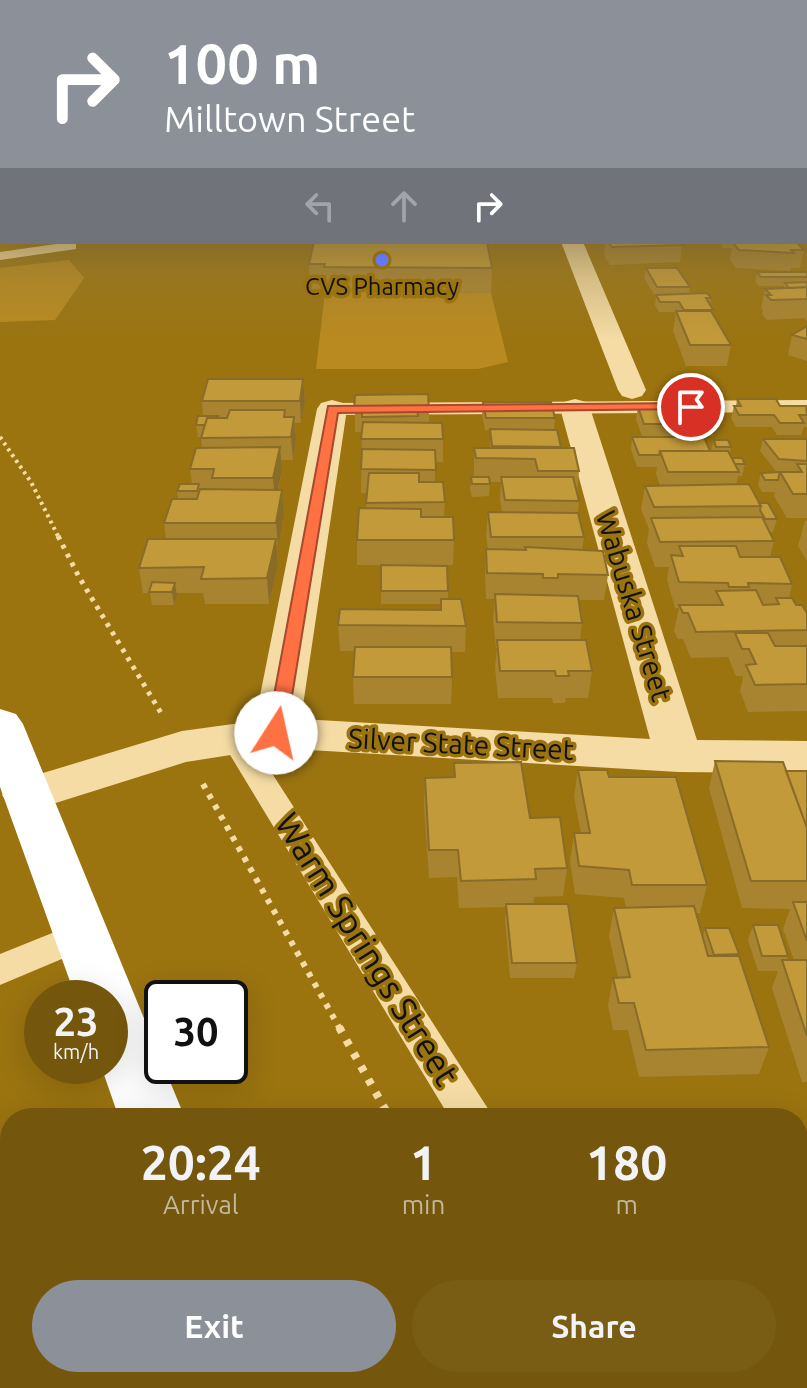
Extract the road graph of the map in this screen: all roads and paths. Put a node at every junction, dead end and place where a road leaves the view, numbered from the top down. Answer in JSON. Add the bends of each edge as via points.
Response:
{"nodes":[{"id":1,"x":573,"y":244,"type":"edge"},
{"id":2,"x":71,"y":246,"type":"dead end"},
{"id":3,"x":0,"y":256,"type":"edge"},
{"id":4,"x":632,"y":390,"type":"dead end"},
{"id":5,"x":807,"y":406,"type":"edge"},
{"id":6,"x":575,"y":408,"type":"junction"},
{"id":7,"x":332,"y":409,"type":"joint"},
{"id":8,"x":0,"y":724,"type":"edge"},
{"id":9,"x":256,"y":737,"type":"junction"},
{"id":10,"x":678,"y":756,"type":"junction"},
{"id":11,"x":807,"y":757,"type":"edge"},
{"id":12,"x":27,"y":795,"type":"junction"},
{"id":13,"x":82,"y":935,"type":"junction"},
{"id":14,"x":0,"y":970,"type":"edge"},
{"id":15,"x":99,"y":980,"type":"edge"},
{"id":16,"x":128,"y":1056,"type":"edge"},
{"id":17,"x":148,"y":1108,"type":"edge"},
{"id":18,"x":467,"y":1108,"type":"edge"}],
"edges":[{"from":1,"to":4,"type":"street"},
{"from":2,"to":3,"type":"lane"},
{"from":5,"to":6,"type":"lane"},
{"from":6,"to":7,"type":"lane"},
{"from":6,"to":10,"type":"street","name":"Wabuska Street"},
{"from":7,"to":9,"type":"street"},
{"from":8,"to":12,"type":"highway"},
{"from":9,"to":10,"type":"street","name":"Silver State Street"},
{"from":9,"to":12,"type":"street","name":"Silver State Street","via":[[182,747]]},
{"from":9,"to":18,"type":"lane","name":"Warm Springs Street"},
{"from":10,"to":11,"type":"street","name":"Silver State Street"},
{"from":12,"to":13,"type":"highway"},
{"from":13,"to":14,"type":"lane"},
{"from":13,"to":15,"type":"highway"},
{"from":16,"to":17,"type":"highway"}]}
